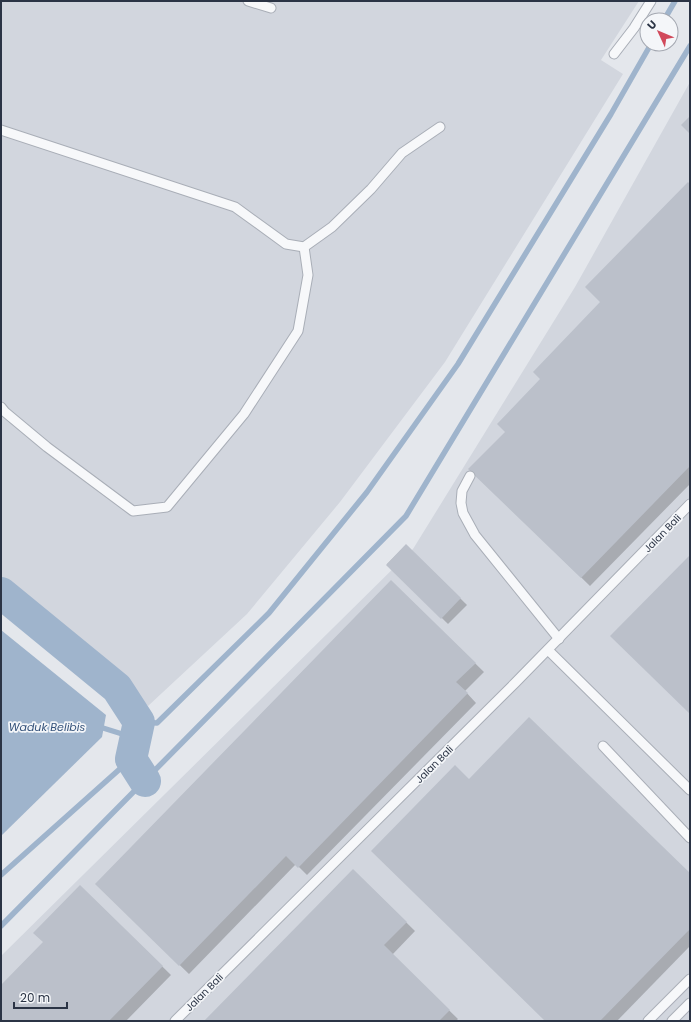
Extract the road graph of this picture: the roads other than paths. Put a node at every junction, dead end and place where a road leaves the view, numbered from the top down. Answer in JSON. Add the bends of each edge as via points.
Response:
{"nodes":[{"id":1,"x":248,"y":1,"type":"edge"},
{"id":2,"x":651,"y":1,"type":"edge"},
{"id":3,"x":271,"y":8,"type":"dead end"},
{"id":4,"x":614,"y":54,"type":"dead end"},
{"id":5,"x":440,"y":127,"type":"dead end"},
{"id":6,"x":1,"y":130,"type":"edge"},
{"id":7,"x":304,"y":247,"type":"junction"},
{"id":8,"x":1,"y":407,"type":"edge"},
{"id":9,"x":470,"y":476,"type":"dead end"},
{"id":10,"x":690,"y":504,"type":"edge"},
{"id":11,"x":559,"y":639,"type":"junction"},
{"id":12,"x":548,"y":650,"type":"junction"},
{"id":13,"x":603,"y":746,"type":"dead end"},
{"id":14,"x":690,"y":790,"type":"edge"},
{"id":15,"x":690,"y":838,"type":"edge"},
{"id":16,"x":690,"y":979,"type":"edge"},
{"id":17,"x":690,"y":1003,"type":"edge"},
{"id":18,"x":175,"y":1021,"type":"edge"},
{"id":19,"x":648,"y":1021,"type":"edge"},
{"id":20,"x":672,"y":1021,"type":"edge"}],
"edges":[{"from":1,"to":3,"type":"lane"},
{"from":2,"to":4,"type":"lane"},
{"from":5,"to":7,"type":"lane","via":[[402,153],[371,189],[337,222]]},
{"from":6,"to":7,"type":"lane","via":[[235,207],[286,244]]},
{"from":7,"to":8,"type":"lane","via":[[308,275],[298,331],[244,414],[167,507],[133,511],[47,448]]},
{"from":9,"to":11,"type":"lane","via":[[462,491],[461,503],[463,513],[475,535]]},
{"from":10,"to":11,"type":"lane","name":"Jalan Bali"},
{"from":11,"to":12,"type":"lane","name":"Jalan Bali"},
{"from":12,"to":14,"type":"lane"},
{"from":12,"to":18,"type":"lane","name":"Jalan Bali"},
{"from":13,"to":15,"type":"lane"},
{"from":16,"to":19,"type":"lane"},
{"from":17,"to":20,"type":"lane"}]}
